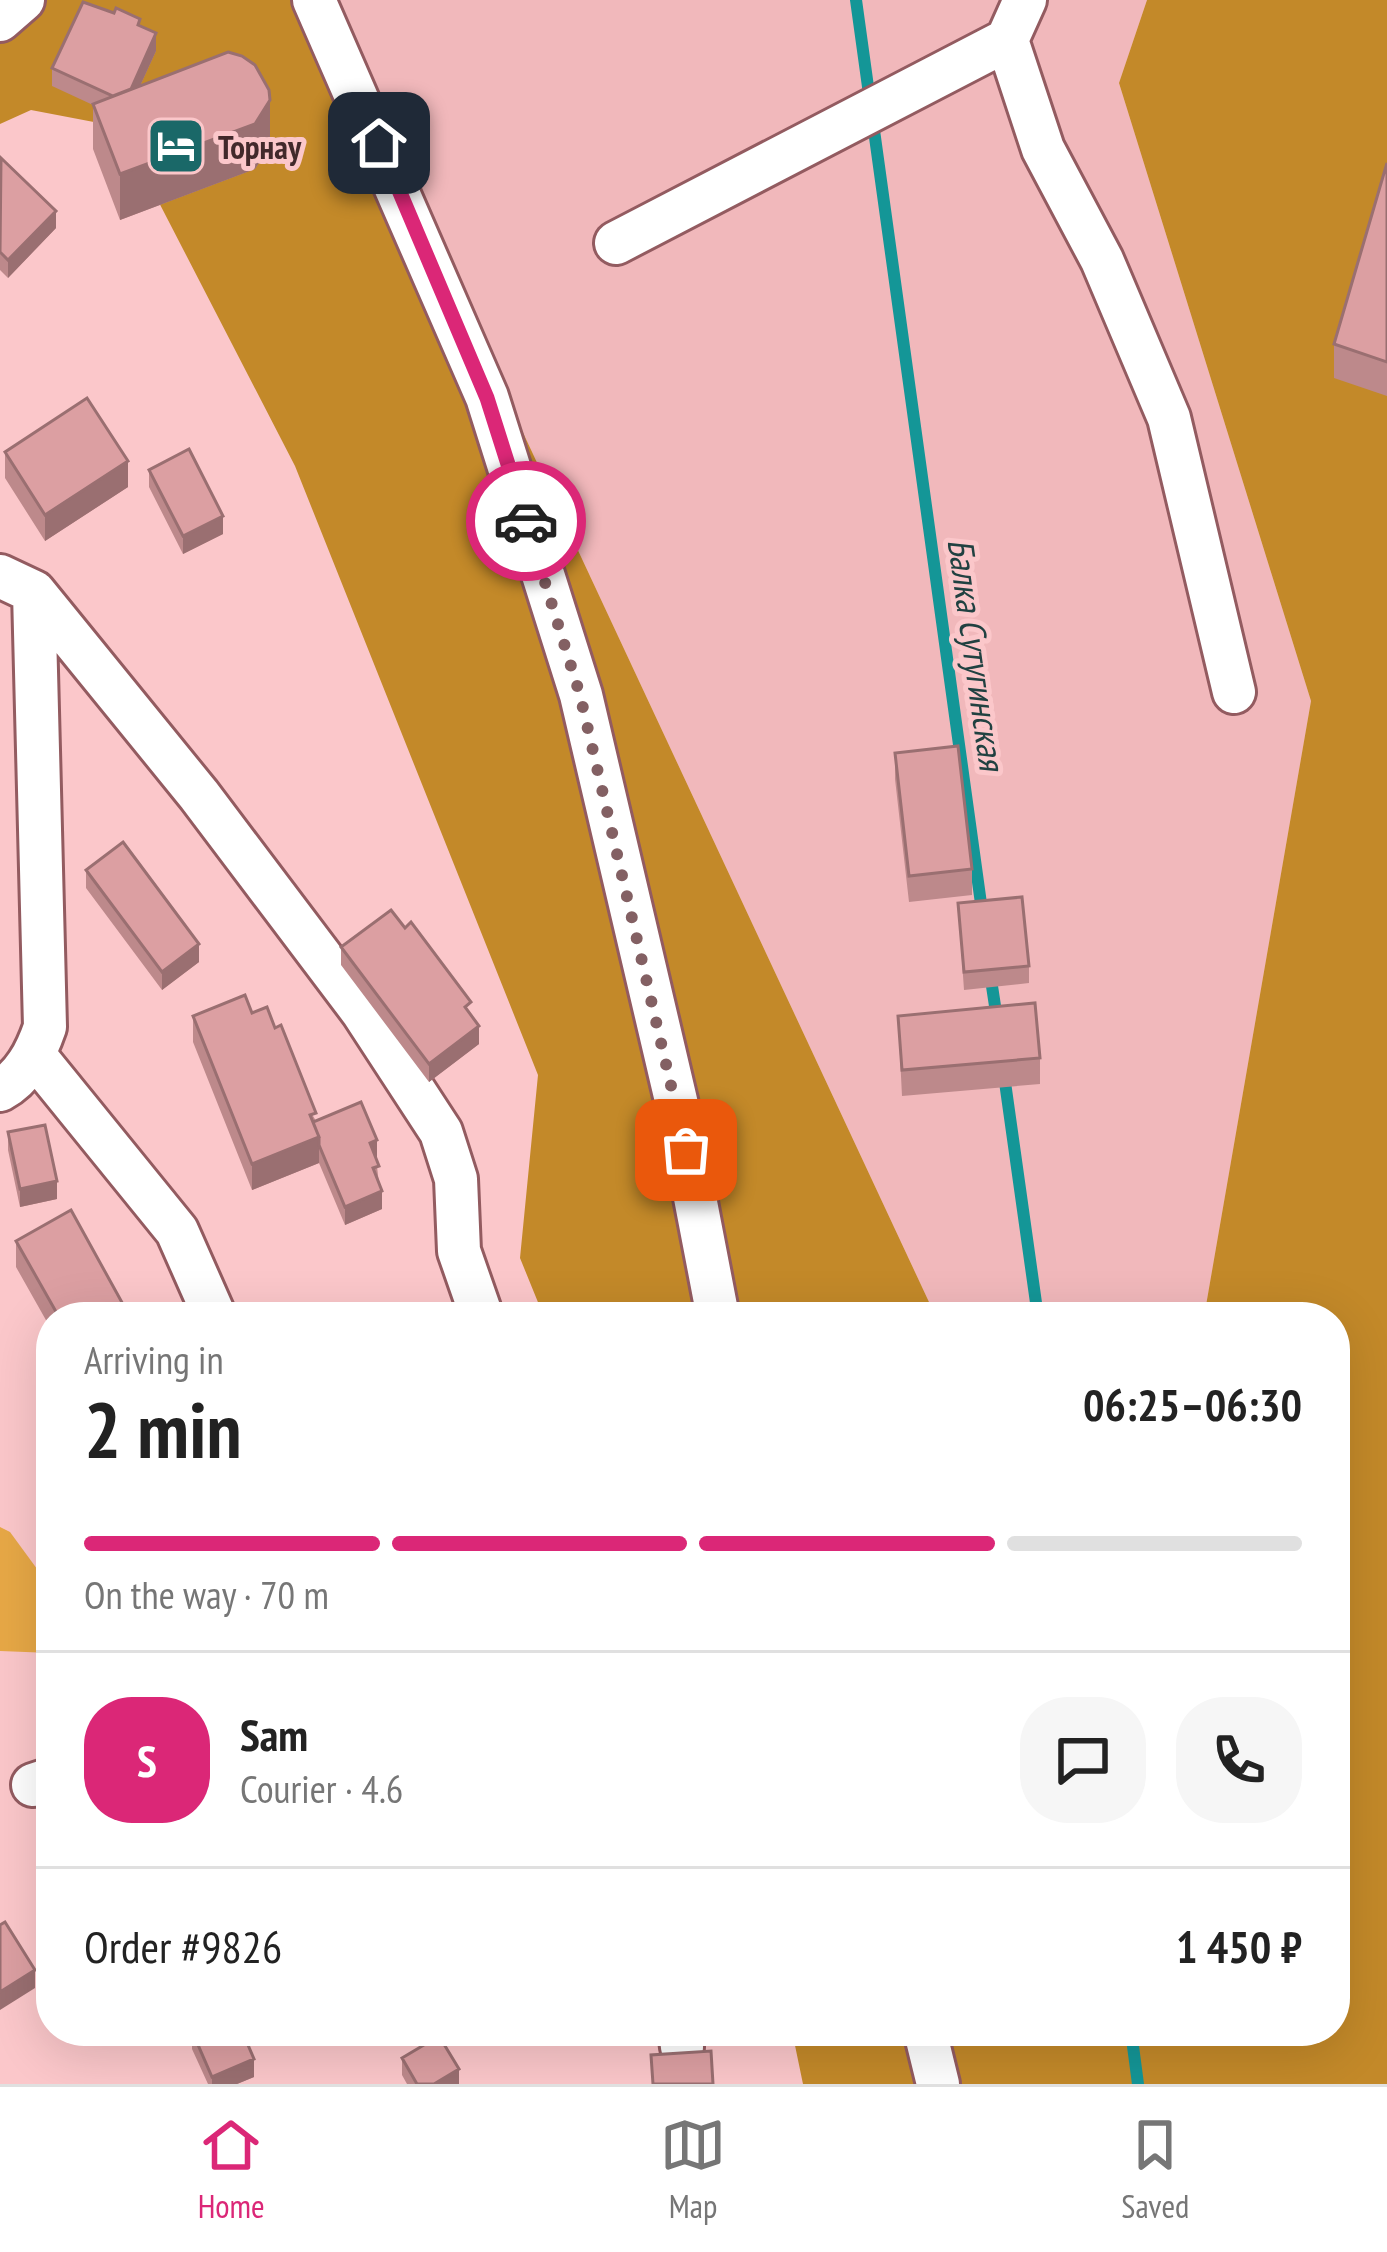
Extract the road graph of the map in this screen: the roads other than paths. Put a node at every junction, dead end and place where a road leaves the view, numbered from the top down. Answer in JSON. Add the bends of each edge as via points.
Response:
{"nodes":[{"id":1,"x":23,"y":0,"type":"edge"},
{"id":2,"x":314,"y":0,"type":"edge"},
{"id":3,"x":1025,"y":0,"type":"edge"},
{"id":4,"x":0,"y":20,"type":"edge"},
{"id":5,"x":1007,"y":40,"type":"junction"},
{"id":6,"x":616,"y":243,"type":"dead end"},
{"id":7,"x":17,"y":584,"type":"edge"},
{"id":8,"x":1234,"y":692,"type":"dead end"},
{"id":9,"x":35,"y":1056,"type":"junction"},
{"id":10,"x":0,"y":1090,"type":"edge"},
{"id":11,"x":207,"y":1302,"type":"edge"},
{"id":12,"x":477,"y":1302,"type":"edge"},
{"id":13,"x":715,"y":1302,"type":"edge"},
{"id":14,"x":929,"y":2046,"type":"edge"},
{"id":15,"x":938,"y":2084,"type":"edge"}],
"edges":[{"from":1,"to":4,"type":"street"},
{"from":2,"to":13,"type":"street","via":[[487,398],[580,695]]},
{"from":3,"to":5,"type":"street"},
{"from":5,"to":6,"type":"street"},
{"from":5,"to":8,"type":"street","via":[[1043,149],[1102,260],[1169,418]]},
{"from":7,"to":9,"type":"street","via":[[45,1028]]},
{"from":7,"to":12,"type":"street","via":[[199,795],[362,1011],[441,1132],[456,1179],[459,1251]]},
{"from":9,"to":10,"type":"street"},
{"from":9,"to":11,"type":"street","via":[[177,1232]]},
{"from":14,"to":15,"type":"street"}]}
